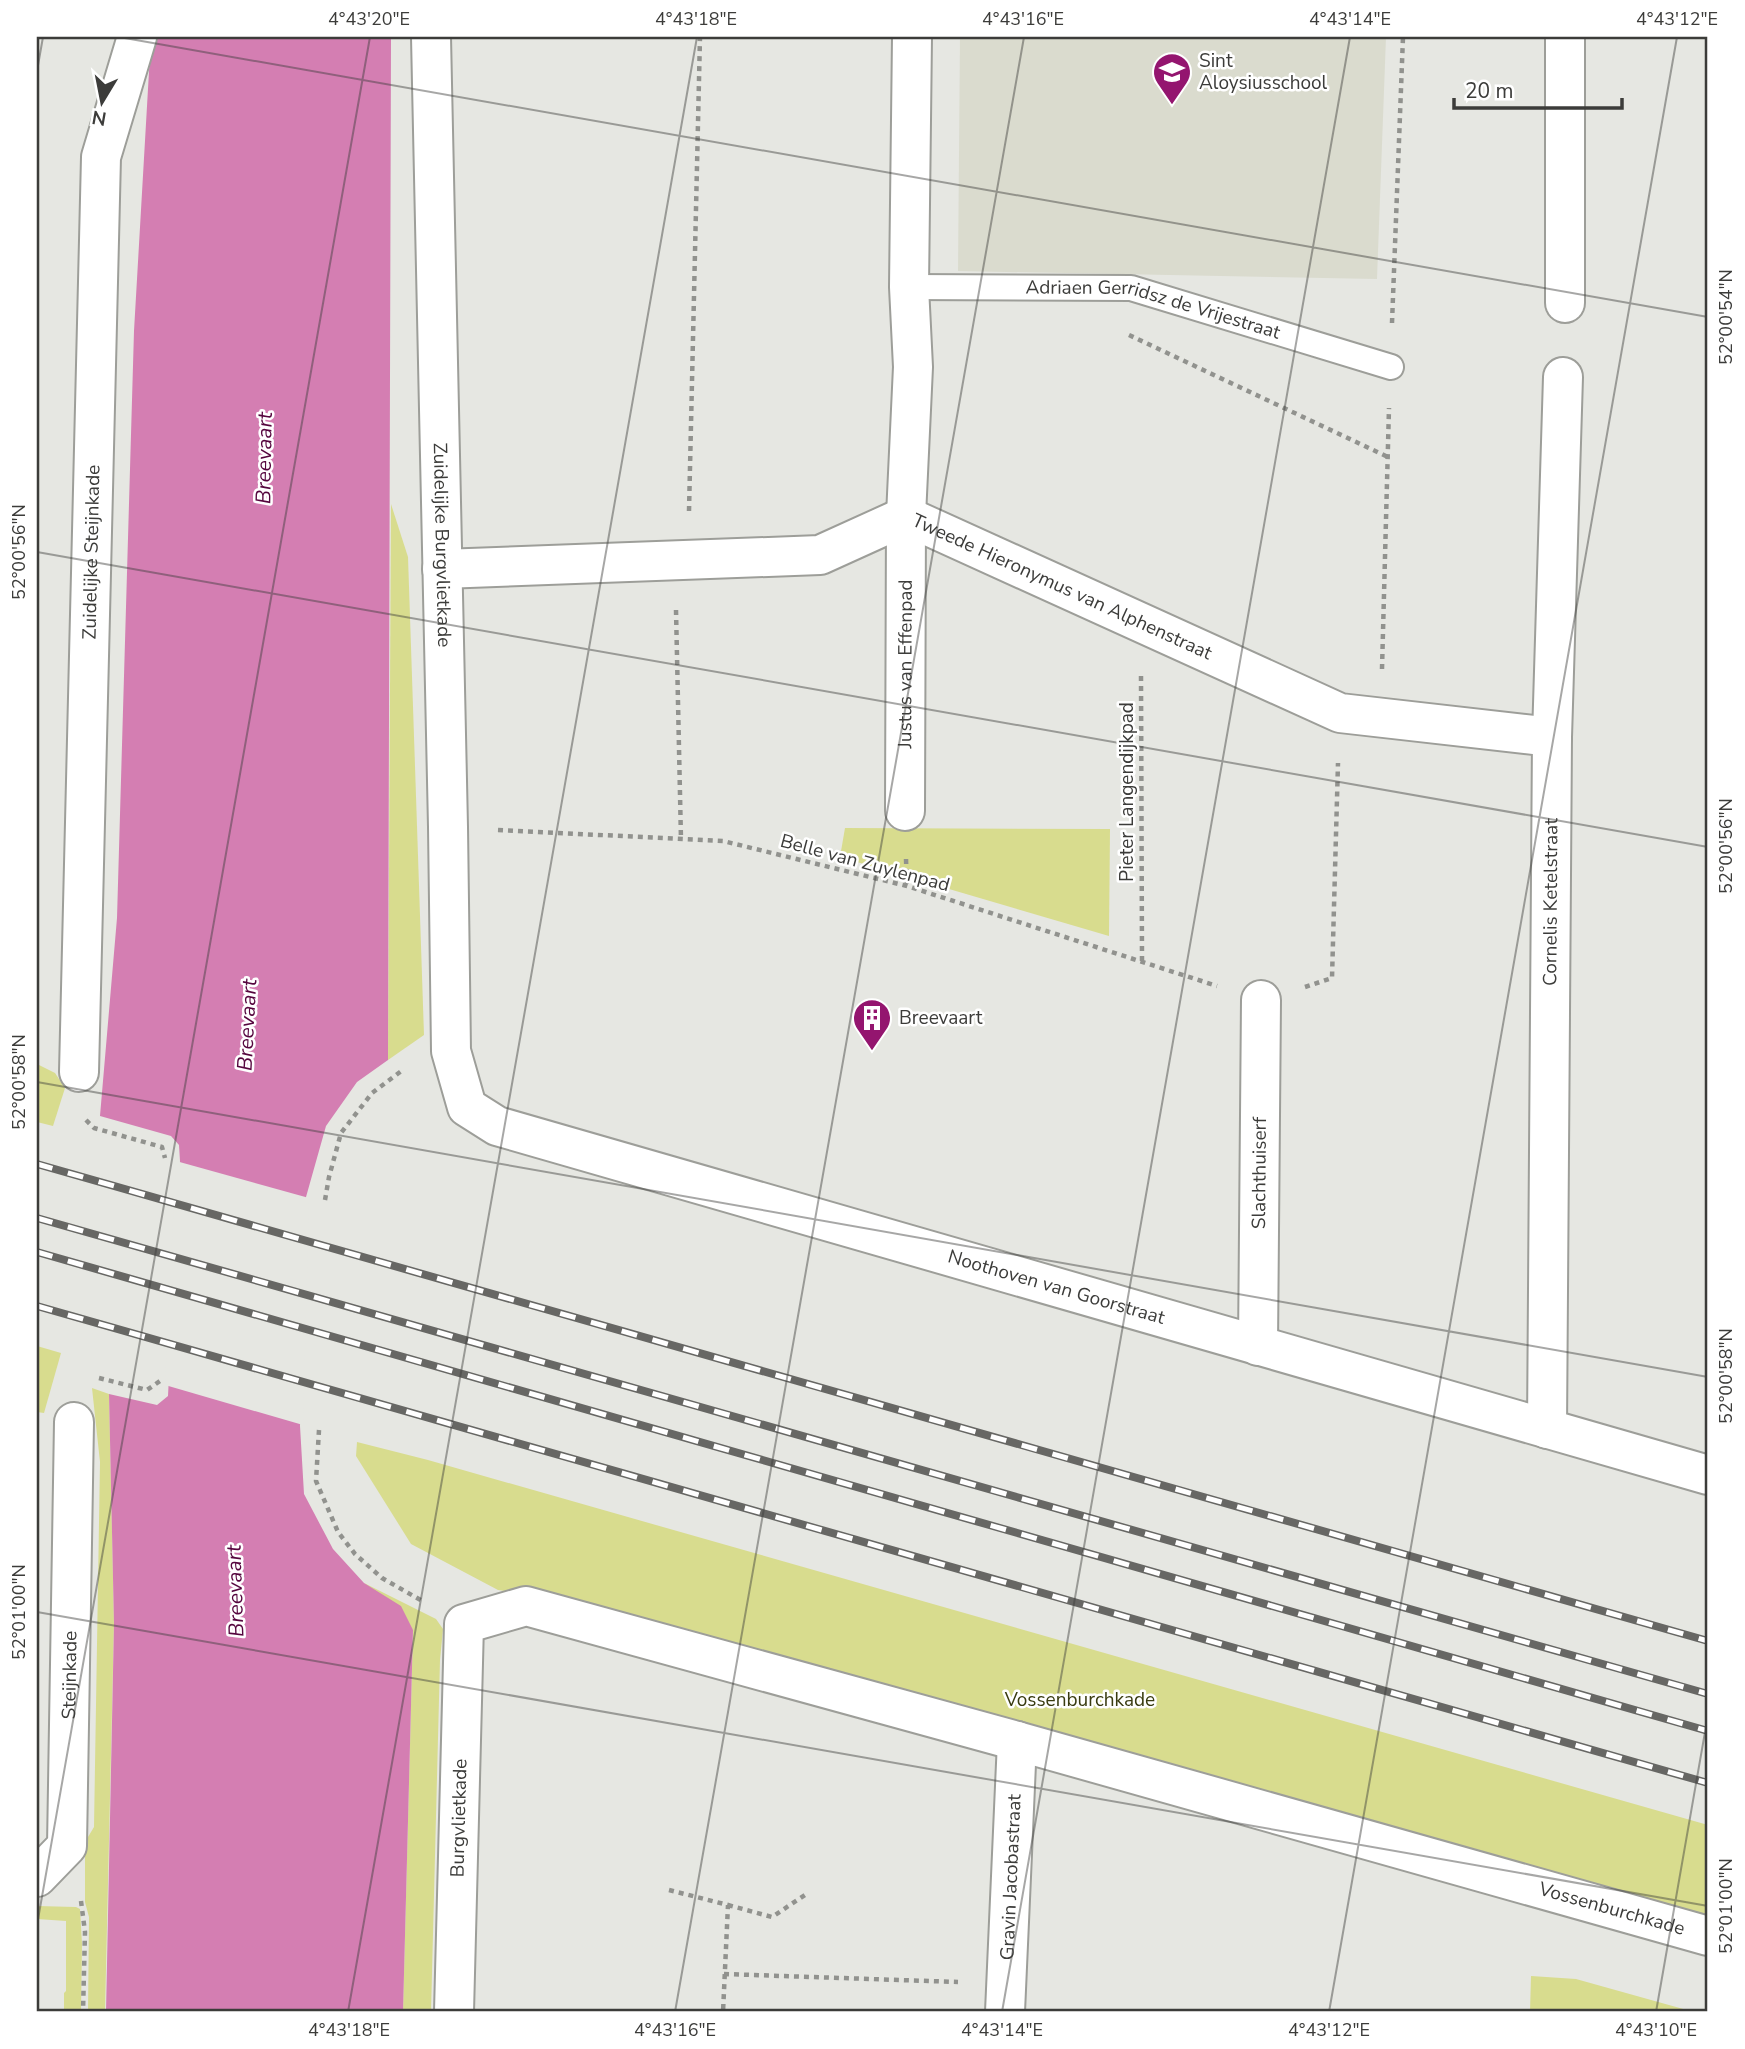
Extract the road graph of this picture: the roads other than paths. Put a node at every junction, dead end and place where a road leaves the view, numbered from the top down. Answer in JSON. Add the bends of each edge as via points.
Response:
{"nodes":[{"id":1,"x":137,"y":37,"type":"edge"},
{"id":2,"x":430,"y":37,"type":"edge"},
{"id":3,"x":912,"y":37,"type":"edge"},
{"id":4,"x":1565,"y":37,"type":"edge"},
{"id":5,"x":909,"y":287,"type":"junction"},
{"id":6,"x":1565,"y":303,"type":"dead end"},
{"id":7,"x":1391,"y":367,"type":"dead end"},
{"id":8,"x":1563,"y":377,"type":"dead end"},
{"id":9,"x":906,"y":516,"type":"junction"},
{"id":10,"x":442,"y":569,"type":"junction"},
{"id":11,"x":1552,"y":737,"type":"junction"},
{"id":12,"x":905,"y":811,"type":"dead end"},
{"id":13,"x":1261,"y":1000,"type":"road end"},
{"id":14,"x":451,"y":1051,"type":"joint"},
{"id":15,"x":79,"y":1072,"type":"dead end"},
{"id":16,"x":1258,"y":1346,"type":"junction"},
{"id":17,"x":74,"y":1422,"type":"dead end"},
{"id":18,"x":1547,"y":1429,"type":"junction"},
{"id":19,"x":1708,"y":1475,"type":"edge"},
{"id":20,"x":464,"y":1624,"type":"joint"},
{"id":21,"x":1017,"y":1741,"type":"junction"},
{"id":22,"x":37,"y":1877,"type":"edge"},
{"id":23,"x":1708,"y":1936,"type":"edge"},
{"id":24,"x":1004,"y":1998,"type":"edge"},
{"id":25,"x":454,"y":2012,"type":"edge"}],
"edges":[{"from":1,"to":15,"type":"street","name":"Zuidelijke Steijnkade","via":[[101,158]]},
{"from":2,"to":10,"type":"street","name":"Zuidelijke Burgvlietkade"},
{"from":3,"to":5,"type":"street"},
{"from":4,"to":6,"type":"street"},
{"from":5,"to":7,"type":"lane","name":"Adriaen Gerridsz de Vrijestraat","via":[[1130,288]]},
{"from":5,"to":9,"type":"street","via":[[913,368]]},
{"from":8,"to":11,"type":"street","name":"Cornelis Ketelstraat"},
{"from":9,"to":10,"type":"street","name":"Tweede Hieronymus van Alphenstraat","via":[[820,555]]},
{"from":9,"to":11,"type":"street","name":"Tweede Hieronymus van Alphenstraat","via":[[1340,713]]},
{"from":9,"to":12,"type":"street","name":"Justus van Effenpad"},
{"from":10,"to":14,"type":"street","name":"Zuidelijke Burgvlietkade"},
{"from":11,"to":18,"type":"street","name":"Cornelis Ketelstraat"},
{"from":13,"to":16,"type":"street","name":"Slachthuiserf"},
{"from":14,"to":16,"type":"street","name":"Noothoven van Goorstraat","via":[[467,1107],[497,1126]]},
{"from":16,"to":18,"type":"street","name":"Noothoven van Goorstraat"},
{"from":17,"to":22,"type":"street","name":"Steijnkade","via":[[67,1846]]},
{"from":18,"to":19,"type":"street","name":"Noothoven van Goorstraat"},
{"from":20,"to":21,"type":"street","name":"Vossenburchkade","via":[[526,1606]]},
{"from":20,"to":25,"type":"street","name":"Burgvlietkade"},
{"from":21,"to":23,"type":"street","name":"Vossenburchkade"},
{"from":21,"to":24,"type":"street","name":"Gravin Jacobastraat"}]}
